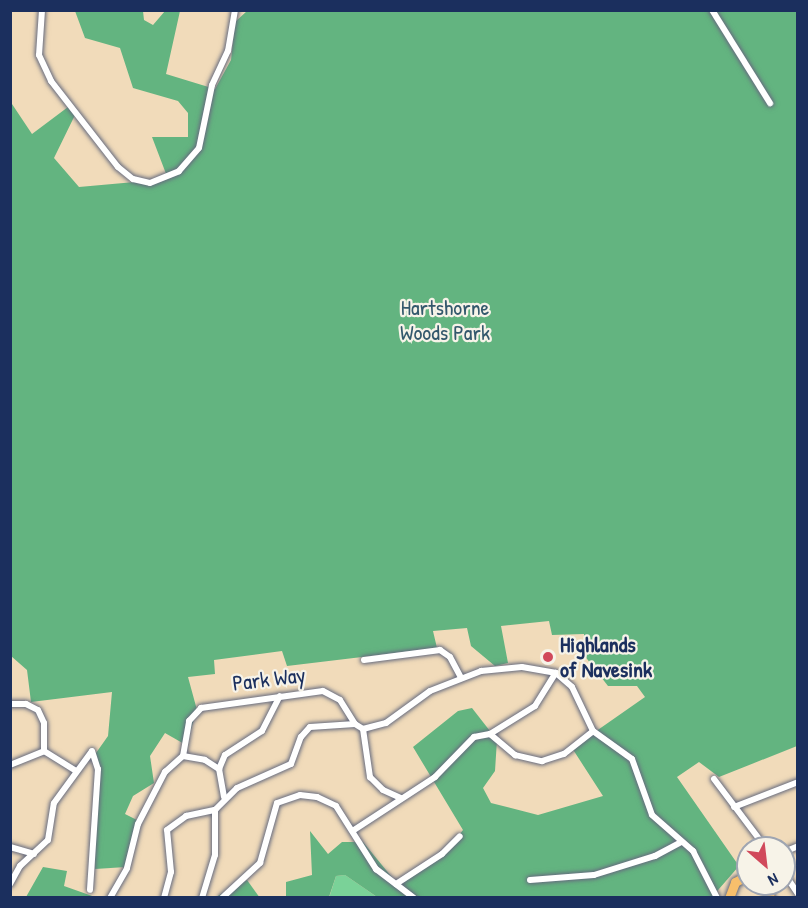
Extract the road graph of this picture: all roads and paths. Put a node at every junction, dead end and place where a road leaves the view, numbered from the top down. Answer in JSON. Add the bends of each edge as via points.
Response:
{"nodes":[{"id":1,"x":42,"y":10,"type":"edge"},
{"id":2,"x":235,"y":10,"type":"edge"},
{"id":3,"x":712,"y":10,"type":"edge"},
{"id":4,"x":770,"y":103,"type":"dead end"},
{"id":5,"x":364,"y":660,"type":"dead end"},
{"id":6,"x":556,"y":673,"type":"junction"},
{"id":7,"x":461,"y":678,"type":"junction"},
{"id":8,"x":280,"y":696,"type":"junction"},
{"id":9,"x":10,"y":704,"type":"edge"},
{"id":10,"x":354,"y":724,"type":"junction"},
{"id":11,"x":363,"y":729,"type":"junction"},
{"id":12,"x":593,"y":730,"type":"junction"},
{"id":13,"x":490,"y":734,"type":"junction"},
{"id":14,"x":44,"y":748,"type":"junction"},
{"id":15,"x":183,"y":756,"type":"junction"},
{"id":16,"x":10,"y":765,"type":"edge"},
{"id":17,"x":219,"y":769,"type":"junction"},
{"id":18,"x":75,"y":770,"type":"junction"},
{"id":19,"x":714,"y":778,"type":"dead end"},
{"id":20,"x":798,"y":782,"type":"edge"},
{"id":21,"x":224,"y":797,"type":"junction"},
{"id":22,"x":401,"y":798,"type":"junction"},
{"id":23,"x":734,"y":807,"type":"junction"},
{"id":24,"x":214,"y":810,"type":"junction"},
{"id":25,"x":354,"y":830,"type":"junction"},
{"id":26,"x":460,"y":836,"type":"dead end"},
{"id":27,"x":757,"y":836,"type":"edge"},
{"id":28,"x":681,"y":842,"type":"junction"},
{"id":29,"x":10,"y":847,"type":"edge"},
{"id":30,"x":33,"y":854,"type":"junction"},
{"id":31,"x":530,"y":880,"type":"dead end"},
{"id":32,"x":736,"y":881,"type":"edge"},
{"id":33,"x":10,"y":884,"type":"edge"},
{"id":34,"x":396,"y":884,"type":"junction"},
{"id":35,"x":90,"y":890,"type":"dead end"},
{"id":36,"x":110,"y":897,"type":"edge"},
{"id":37,"x":164,"y":897,"type":"edge"},
{"id":38,"x":202,"y":897,"type":"edge"},
{"id":39,"x":222,"y":897,"type":"edge"},
{"id":40,"x":414,"y":897,"type":"edge"},
{"id":41,"x":717,"y":897,"type":"edge"},
{"id":42,"x":729,"y":897,"type":"edge"}],
"edges":[{"from":1,"to":2,"type":"street","via":[[40,58],[75,116],[129,177],[150,183],[171,177],[193,157],[202,141],[212,85],[228,51]]},
{"from":3,"to":4,"type":"street"},
{"from":5,"to":7,"type":"street","via":[[440,650],[450,657]]},
{"from":6,"to":7,"type":"street","via":[[502,667]]},
{"from":6,"to":12,"type":"street","via":[[572,687]]},
{"from":6,"to":13,"type":"street","via":[[535,706]]},
{"from":7,"to":11,"type":"street","via":[[424,694],[391,721]]},
{"from":8,"to":10,"type":"street","name":"Park Way","via":[[330,693],[343,702]]},
{"from":8,"to":15,"type":"street","name":"Park Way","via":[[222,702],[195,712],[186,730]]},
{"from":8,"to":17,"type":"street","via":[[262,731],[230,749]]},
{"from":9,"to":14,"type":"street","via":[[26,704],[38,710],[44,723]]},
{"from":10,"to":11,"type":"street","name":"Park Way"},
{"from":10,"to":21,"type":"street","via":[[310,727],[301,737],[291,764],[251,780]]},
{"from":11,"to":22,"type":"street","via":[[370,777],[382,790]]},
{"from":12,"to":13,"type":"street","via":[[564,754],[542,760],[514,754]]},
{"from":12,"to":28,"type":"street","via":[[632,759],[652,815]]},
{"from":13,"to":22,"type":"street","via":[[471,739],[440,773]]},
{"from":14,"to":16,"type":"street"},
{"from":14,"to":18,"type":"street"},
{"from":15,"to":17,"type":"street","via":[[205,760]]},
{"from":15,"to":36,"type":"street","via":[[165,772],[147,804],[135,832],[127,868]]},
{"from":17,"to":21,"type":"street"},
{"from":18,"to":30,"type":"street","via":[[54,803],[48,840]]},
{"from":18,"to":35,"type":"street","via":[[92,752],[98,761]]},
{"from":19,"to":23,"type":"street"},
{"from":20,"to":23,"type":"street"},
{"from":21,"to":24,"type":"street"},
{"from":22,"to":25,"type":"street"},
{"from":23,"to":27,"type":"street"},
{"from":24,"to":37,"type":"street","via":[[186,816],[167,830],[171,872]]},
{"from":24,"to":38,"type":"street","via":[[215,855]]},
{"from":25,"to":34,"type":"street","via":[[376,869]]},
{"from":25,"to":39,"type":"street","via":[[331,802],[294,795],[281,800],[273,809],[268,844],[254,871]]},
{"from":26,"to":34,"type":"street","via":[[442,854]]},
{"from":28,"to":31,"type":"street","via":[[655,856],[594,875]]},
{"from":28,"to":41,"type":"street","via":[[700,860]]},
{"from":29,"to":30,"type":"street"},
{"from":30,"to":33,"type":"street","via":[[20,866]]},
{"from":32,"to":42,"type":"highway"},
{"from":34,"to":40,"type":"street"}]}
